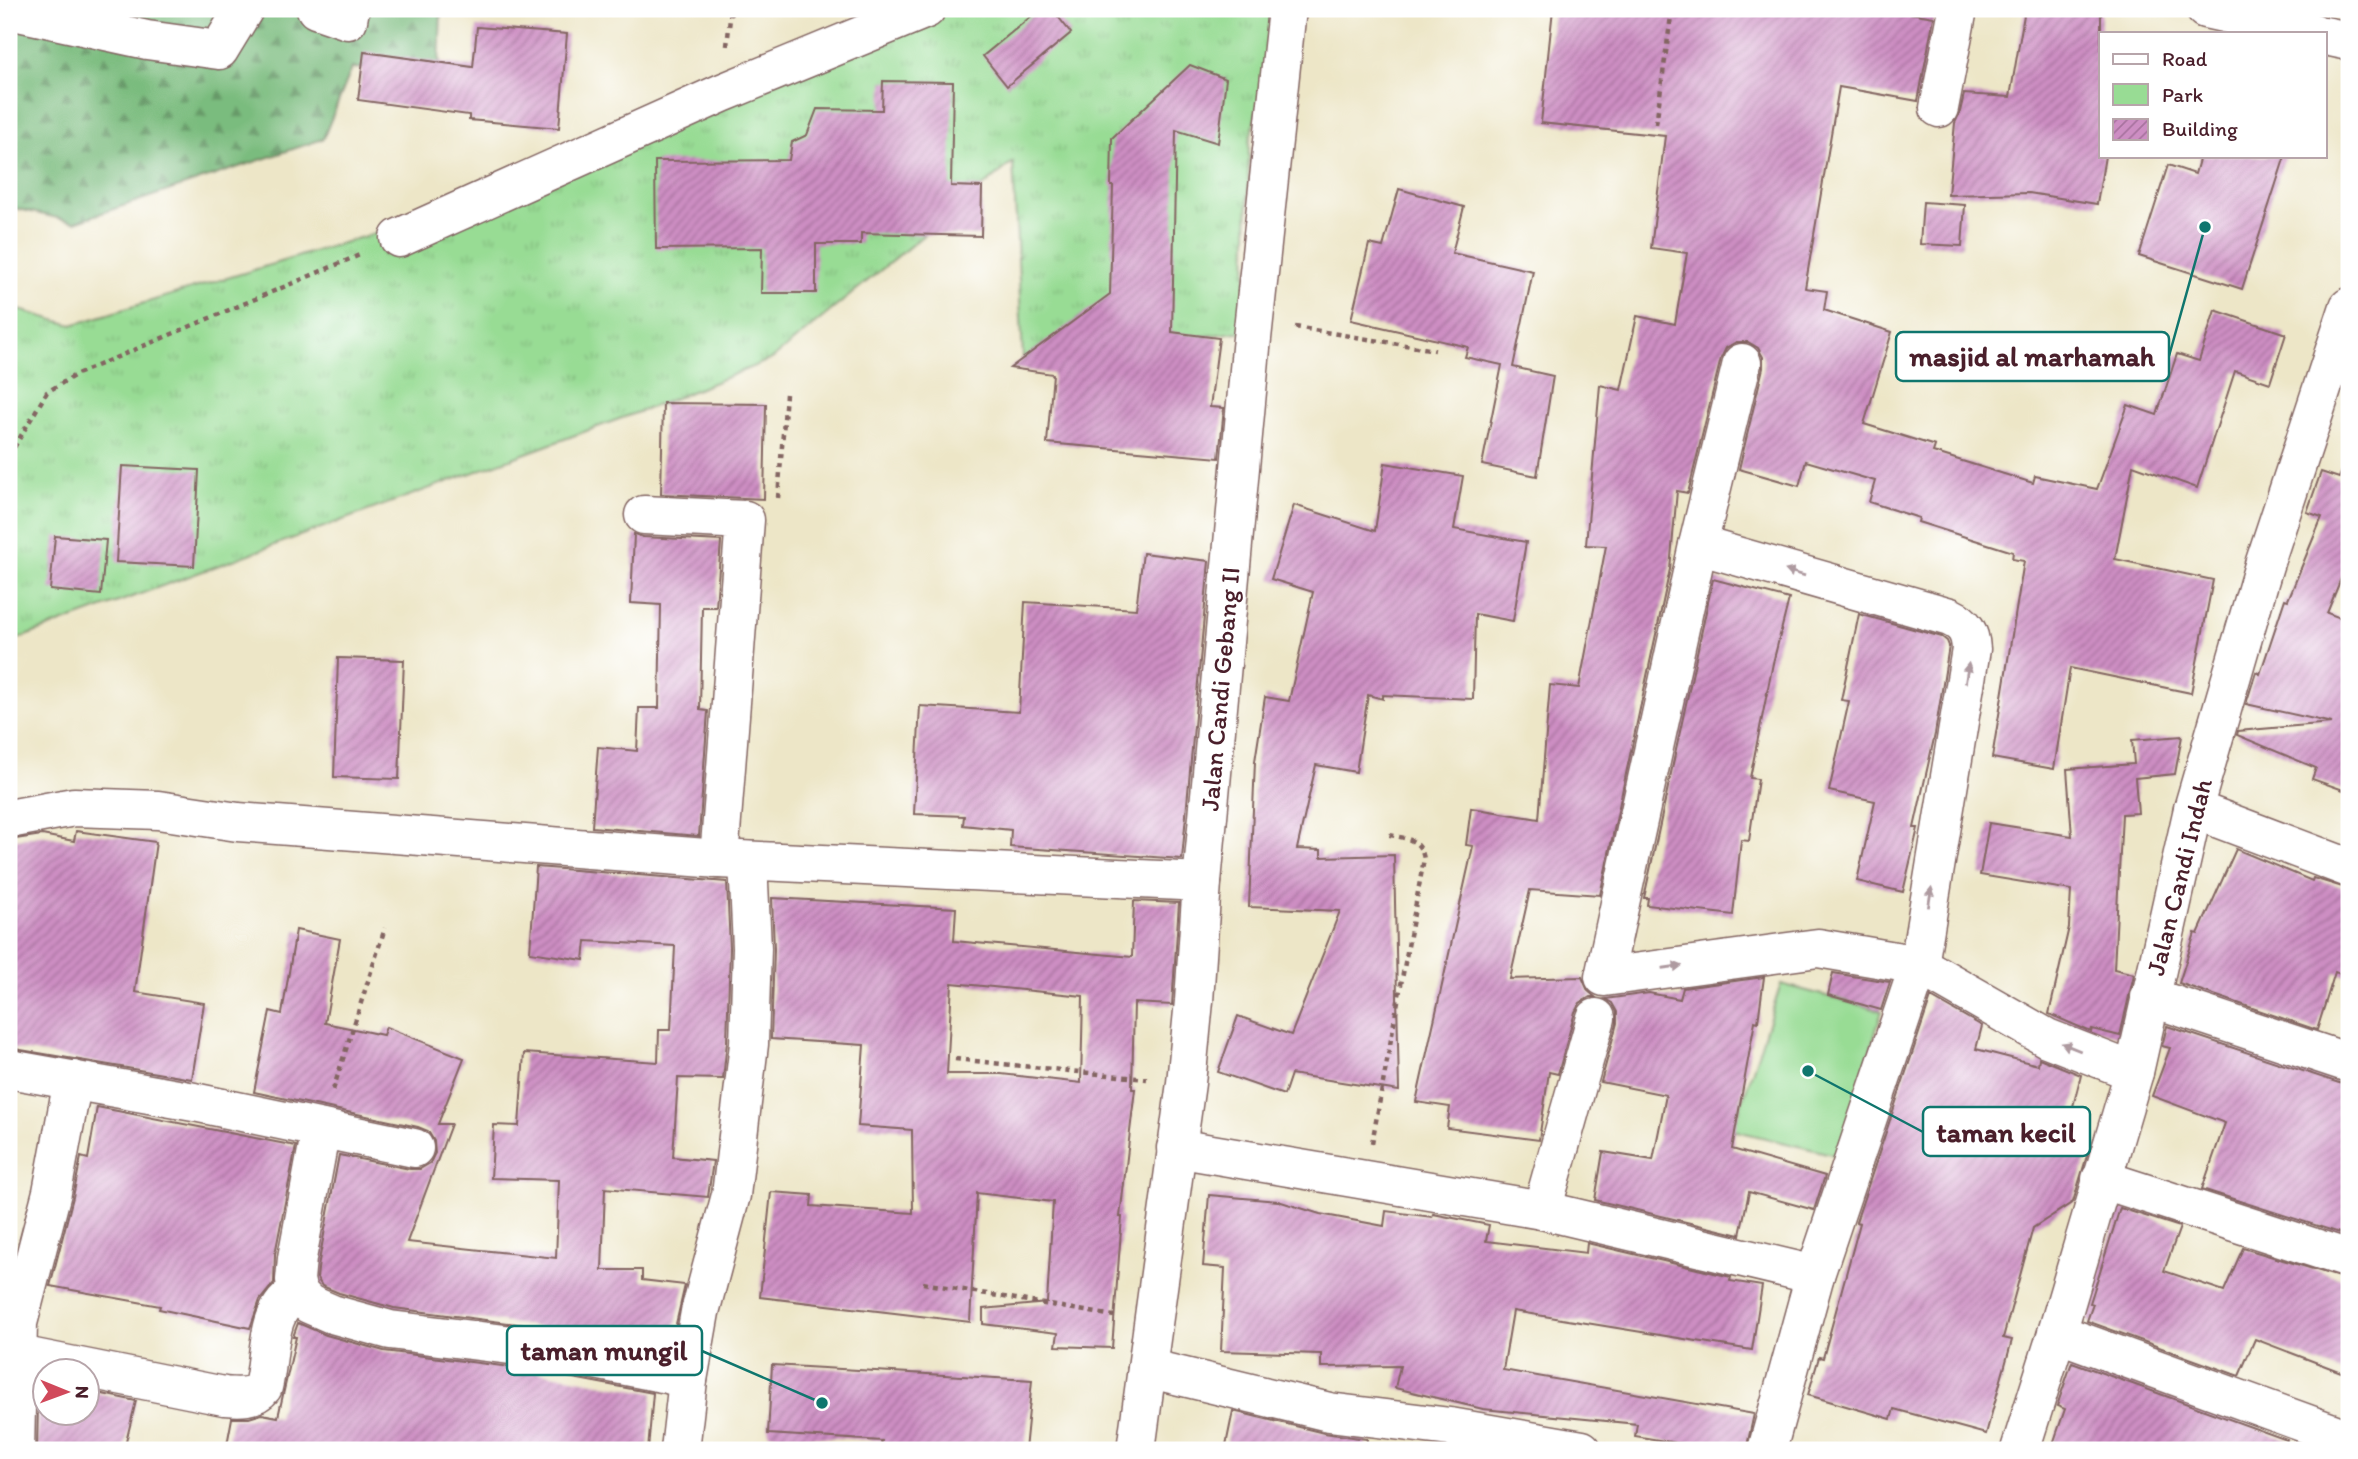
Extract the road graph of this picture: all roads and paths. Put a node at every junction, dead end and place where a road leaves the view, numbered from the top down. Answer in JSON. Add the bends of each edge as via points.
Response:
{"nodes":[{"id":1,"x":244,"y":9,"type":"edge"},
{"id":2,"x":316,"y":9,"type":"edge"},
{"id":3,"x":350,"y":9,"type":"edge"},
{"id":4,"x":926,"y":9,"type":"edge"},
{"id":5,"x":1287,"y":9,"type":"edge"},
{"id":6,"x":1672,"y":9,"type":"edge"},
{"id":7,"x":1958,"y":9,"type":"edge"},
{"id":8,"x":2205,"y":9,"type":"edge"},
{"id":9,"x":9,"y":10,"type":"edge"},
{"id":10,"x":2309,"y":32,"type":"edge"},
{"id":11,"x":2326,"y":36,"type":"edge"},
{"id":12,"x":2349,"y":41,"type":"edge"},
{"id":13,"x":1939,"y":108,"type":"dead end"},
{"id":14,"x":1656,"y":124,"type":"dead end"},
{"id":15,"x":399,"y":238,"type":"joint"},
{"id":16,"x":2349,"y":307,"type":"edge"},
{"id":17,"x":1255,"y":320,"type":"junction"},
{"id":18,"x":1435,"y":350,"type":"dead end"},
{"id":19,"x":1742,"y":363,"type":"dead end"},
{"id":20,"x":9,"y":456,"type":"edge"},
{"id":21,"x":644,"y":515,"type":"dead end"},
{"id":22,"x":1698,"y":545,"type":"junction"},
{"id":23,"x":2193,"y":809,"type":"junction"},
{"id":24,"x":9,"y":819,"type":"edge"},
{"id":25,"x":1386,"y":834,"type":"dead end"},
{"id":26,"x":734,"y":860,"type":"junction"},
{"id":27,"x":2349,"y":868,"type":"edge"},
{"id":28,"x":1202,"y":882,"type":"junction"},
{"id":29,"x":385,"y":928,"type":"dead end"},
{"id":30,"x":1919,"y":965,"type":"junction"},
{"id":31,"x":2150,"y":997,"type":"junction"},
{"id":32,"x":1596,"y":1018,"type":"dead end"},
{"id":33,"x":956,"y":1059,"type":"dead end"},
{"id":34,"x":2349,"y":1062,"type":"edge"},
{"id":35,"x":9,"y":1069,"type":"edge"},
{"id":36,"x":2134,"y":1072,"type":"junction"},
{"id":37,"x":73,"y":1080,"type":"junction"},
{"id":38,"x":1186,"y":1083,"type":"junction"},
{"id":39,"x":321,"y":1129,"type":"junction"},
{"id":40,"x":414,"y":1148,"type":"dead end"},
{"id":41,"x":1176,"y":1148,"type":"junction"},
{"id":42,"x":2101,"y":1179,"type":"junction"},
{"id":43,"x":1365,"y":1180,"type":"junction"},
{"id":44,"x":1542,"y":1210,"type":"junction"},
{"id":45,"x":2349,"y":1259,"type":"edge"},
{"id":46,"x":1815,"y":1275,"type":"junction"},
{"id":47,"x":923,"y":1283,"type":"dead end"},
{"id":48,"x":298,"y":1293,"type":"junction"},
{"id":49,"x":1153,"y":1323,"type":"junction"},
{"id":50,"x":2057,"y":1333,"type":"junction"},
{"id":51,"x":19,"y":1355,"type":"junction"},
{"id":52,"x":1147,"y":1368,"type":"junction"},
{"id":53,"x":688,"y":1380,"type":"junction"},
{"id":54,"x":1448,"y":1439,"type":"edge"},
{"id":55,"x":2349,"y":1439,"type":"edge"},
{"id":56,"x":15,"y":1450,"type":"edge"},
{"id":57,"x":680,"y":1450,"type":"edge"},
{"id":58,"x":1136,"y":1450,"type":"edge"},
{"id":59,"x":1582,"y":1450,"type":"edge"},
{"id":60,"x":1767,"y":1450,"type":"edge"},
{"id":61,"x":2020,"y":1450,"type":"edge"}],
"edges":[{"from":1,"to":9,"type":"street","via":[[219,50],[147,40]]},
{"from":2,"to":3,"type":"street","via":[[348,20]]},
{"from":4,"to":15,"type":"street","via":[[722,93]]},
{"from":5,"to":17,"type":"street","name":"Jalan Candi Gebang II"},
{"from":6,"to":14,"type":"path"},
{"from":7,"to":13,"type":"street"},
{"from":8,"to":10,"type":"street"},
{"from":11,"to":12,"type":"street"},
{"from":15,"to":20,"type":"path","via":[[77,374],[47,393]]},
{"from":16,"to":23,"type":"street","name":"Jalan Candi Indah","via":[[2264,565]]},
{"from":17,"to":18,"type":"path"},
{"from":17,"to":28,"type":"street","name":"Jalan Candi Gebang II"},
{"from":19,"to":22,"type":"street"},
{"from":21,"to":26,"type":"street","via":[[745,520]]},
{"from":30,"to":22,"type":"street","one_way":true,"via":[[1971,649],[1966,627],[1950,617]]},
{"from":22,"to":30,"type":"street","one_way":true,"via":[[1604,977],[1818,948]]},
{"from":23,"to":27,"type":"street"},
{"from":23,"to":31,"type":"street","name":"Jalan Candi Indah"},
{"from":24,"to":26,"type":"street","via":[[74,807],[158,810],[238,822]]},
{"from":25,"to":43,"type":"path","via":[[1416,842],[1424,859]]},
{"from":26,"to":28,"type":"street"},
{"from":26,"to":53,"type":"street","via":[[752,948],[747,1057],[731,1195],[709,1273]]},
{"from":28,"to":38,"type":"street","name":"Jalan Candi Gebang II"},
{"from":29,"to":39,"type":"path"},
{"from":36,"to":30,"type":"street","one_way":true,"via":[[2048,1038]]},
{"from":30,"to":46,"type":"street"},
{"from":31,"to":34,"type":"street"},
{"from":31,"to":36,"type":"street","name":"Jalan Candi Indah"},
{"from":32,"to":44,"type":"street"},
{"from":33,"to":38,"type":"path"},
{"from":35,"to":37,"type":"street"},
{"from":36,"to":42,"type":"street","name":"Jalan Candi Indah"},
{"from":37,"to":39,"type":"street"},
{"from":37,"to":51,"type":"street","via":[[52,1192],[19,1323]]},
{"from":38,"to":41,"type":"street","name":"Jalan Candi Gebang II"},
{"from":39,"to":40,"type":"street"},
{"from":39,"to":48,"type":"street","via":[[297,1258]]},
{"from":41,"to":43,"type":"street"},
{"from":41,"to":49,"type":"street","name":"Jalan Candi Gebang II"},
{"from":42,"to":45,"type":"street"},
{"from":42,"to":50,"type":"street","name":"Jalan Candi Indah"},
{"from":43,"to":44,"type":"street"},
{"from":44,"to":46,"type":"street"},
{"from":46,"to":60,"type":"street"},
{"from":47,"to":49,"type":"path"},
{"from":48,"to":51,"type":"street","via":[[287,1298],[277,1315],[263,1387],[253,1395],[224,1396]]},
{"from":48,"to":53,"type":"street","via":[[309,1304],[332,1314],[390,1330],[528,1347]]},
{"from":49,"to":52,"type":"street","name":"Jalan Candi Gebang II"},
{"from":50,"to":55,"type":"street"},
{"from":50,"to":61,"type":"street","name":"Jalan Candi Indah"},
{"from":51,"to":56,"type":"street"},
{"from":52,"to":54,"type":"street"},
{"from":52,"to":58,"type":"street","name":"Jalan Candi Gebang II"},
{"from":53,"to":57,"type":"street"},
{"from":54,"to":59,"type":"street"}]}
